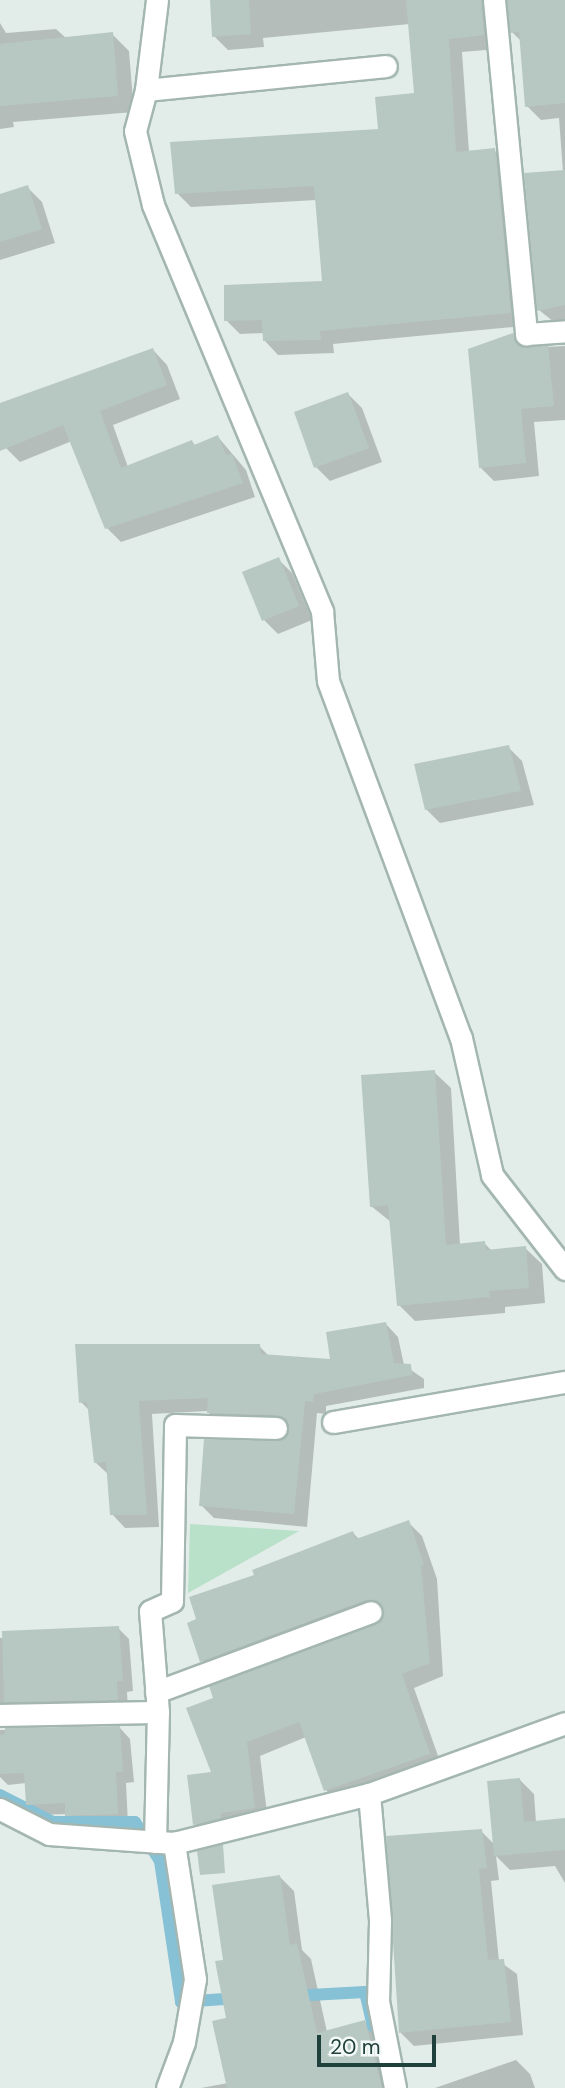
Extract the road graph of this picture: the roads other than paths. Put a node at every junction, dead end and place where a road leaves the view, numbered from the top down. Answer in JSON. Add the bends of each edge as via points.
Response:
{"nodes":[{"id":1,"x":157,"y":0,"type":"edge"},
{"id":2,"x":494,"y":0,"type":"edge"},
{"id":3,"x":386,"y":66,"type":"dead end"},
{"id":4,"x":146,"y":90,"type":"junction"},
{"id":5,"x":565,"y":331,"type":"edge"},
{"id":6,"x":565,"y":1269,"type":"edge"},
{"id":7,"x":565,"y":1382,"type":"edge"},
{"id":8,"x":333,"y":1422,"type":"dead end"},
{"id":9,"x":276,"y":1428,"type":"dead end"},
{"id":10,"x":371,"y":1612,"type":"dead end"},
{"id":11,"x":157,"y":1702,"type":"junction"},
{"id":12,"x":0,"y":1715,"type":"edge"},
{"id":13,"x":565,"y":1723,"type":"edge"},
{"id":14,"x":369,"y":1794,"type":"junction"},
{"id":15,"x":0,"y":1809,"type":"edge"},
{"id":16,"x":165,"y":1842,"type":"junction"},
{"id":17,"x":167,"y":2088,"type":"edge"},
{"id":18,"x":395,"y":2088,"type":"edge"}],
"edges":[{"from":1,"to":4,"type":"street"},
{"from":2,"to":5,"type":"street","via":[[526,334]]},
{"from":3,"to":4,"type":"street"},
{"from":4,"to":6,"type":"street","via":[[135,131],[153,205],[323,611],[328,681],[461,1038],[492,1175]]},
{"from":7,"to":8,"type":"street"},
{"from":9,"to":11,"type":"street","via":[[175,1424],[172,1601],[150,1611]]},
{"from":10,"to":11,"type":"street"},
{"from":11,"to":12,"type":"street"},
{"from":11,"to":16,"type":"street"},
{"from":13,"to":14,"type":"street"},
{"from":14,"to":16,"type":"street"},
{"from":14,"to":18,"type":"street","via":[[380,1921],[378,2001]]},
{"from":15,"to":16,"type":"street","via":[[49,1834]]},
{"from":16,"to":17,"type":"street","via":[[195,1979],[184,2042]]}]}
